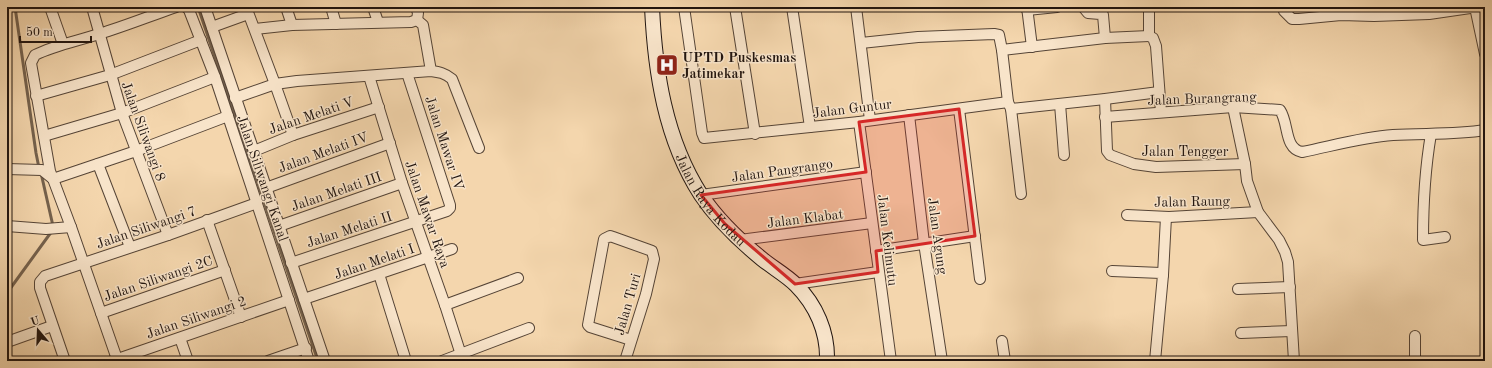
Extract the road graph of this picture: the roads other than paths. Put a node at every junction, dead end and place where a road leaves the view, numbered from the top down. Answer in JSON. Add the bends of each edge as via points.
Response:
{"nodes":[{"id":1,"x":50,"y":7,"type":"edge"},
{"id":2,"x":92,"y":7,"type":"edge"},
{"id":3,"x":176,"y":7,"type":"edge"},
{"id":4,"x":186,"y":7,"type":"edge"},
{"id":5,"x":205,"y":7,"type":"edge"},
{"id":6,"x":286,"y":7,"type":"edge"},
{"id":7,"x":331,"y":7,"type":"edge"},
{"id":8,"x":373,"y":7,"type":"edge"},
{"id":9,"x":416,"y":7,"type":"edge"},
{"id":10,"x":652,"y":7,"type":"edge"},
{"id":11,"x":684,"y":7,"type":"edge"},
{"id":12,"x":735,"y":7,"type":"edge"},
{"id":13,"x":792,"y":7,"type":"edge"},
{"id":14,"x":856,"y":7,"type":"edge"},
{"id":15,"x":1057,"y":7,"type":"edge"},
{"id":16,"x":1083,"y":7,"type":"edge"},
{"id":17,"x":1149,"y":7,"type":"edge"},
{"id":18,"x":1283,"y":7,"type":"edge"},
{"id":19,"x":1476,"y":7,"type":"edge"},
{"id":20,"x":1027,"y":8,"type":"edge"},
{"id":21,"x":247,"y":10,"type":"edge"},
{"id":22,"x":1341,"y":11,"type":"edge"},
{"id":23,"x":418,"y":20,"type":"junction"},
{"id":24,"x":378,"y":22,"type":"junction"},
{"id":25,"x":336,"y":24,"type":"junction"},
{"id":26,"x":292,"y":25,"type":"junction"},
{"id":27,"x":212,"y":27,"type":"junction"},
{"id":28,"x":255,"y":29,"type":"junction"},
{"id":29,"x":99,"y":34,"type":"junction"},
{"id":30,"x":1149,"y":36,"type":"junction"},
{"id":31,"x":1105,"y":38,"type":"junction"},
{"id":32,"x":201,"y":40,"type":"junction"},
{"id":33,"x":861,"y":43,"type":"junction"},
{"id":34,"x":63,"y":44,"type":"junction"},
{"id":35,"x":1032,"y":46,"type":"junction"},
{"id":36,"x":1002,"y":50,"type":"junction"},
{"id":37,"x":1485,"y":54,"type":"edge"},
{"id":38,"x":430,"y":71,"type":"junction"},
{"id":39,"x":407,"y":73,"type":"junction"},
{"id":40,"x":110,"y":75,"type":"junction"},
{"id":41,"x":369,"y":76,"type":"junction"},
{"id":42,"x":215,"y":77,"type":"junction"},
{"id":43,"x":275,"y":84,"type":"junction"},
{"id":44,"x":1159,"y":92,"type":"junction"},
{"id":45,"x":36,"y":96,"type":"junction"},
{"id":46,"x":235,"y":98,"type":"junction"},
{"id":47,"x":1104,"y":99,"type":"junction"},
{"id":48,"x":1060,"y":104,"type":"junction"},
{"id":49,"x":1010,"y":105,"type":"junction"},
{"id":50,"x":378,"y":107,"type":"junction"},
{"id":51,"x":1233,"y":107,"type":"junction"},
{"id":52,"x":958,"y":109,"type":"junction"},
{"id":53,"x":1160,"y":112,"type":"junction"},
{"id":54,"x":122,"y":113,"type":"junction"},
{"id":55,"x":908,"y":115,"type":"junction"},
{"id":56,"x":228,"y":116,"type":"junction"},
{"id":57,"x":1105,"y":117,"type":"junction"},
{"id":58,"x":870,"y":120,"type":"junction"},
{"id":59,"x":859,"y":122,"type":"junction"},
{"id":60,"x":810,"y":127,"type":"junction"},
{"id":61,"x":1485,"y":130,"type":"edge"},
{"id":62,"x":755,"y":134,"type":"junction"},
{"id":63,"x":1431,"y":134,"type":"junction"},
{"id":64,"x":292,"y":135,"type":"junction"},
{"id":65,"x":44,"y":136,"type":"junction"},
{"id":66,"x":390,"y":143,"type":"junction"},
{"id":67,"x":479,"y":148,"type":"dead end"},
{"id":68,"x":254,"y":150,"type":"junction"},
{"id":69,"x":136,"y":151,"type":"junction"},
{"id":70,"x":1064,"y":155,"type":"dead end"},
{"id":71,"x":98,"y":164,"type":"junction"},
{"id":72,"x":1245,"y":164,"type":"junction"},
{"id":73,"x":7,"y":169,"type":"edge"},
{"id":74,"x":866,"y":172,"type":"junction"},
{"id":75,"x":52,"y":178,"type":"junction"},
{"id":76,"x":402,"y":183,"type":"junction"},
{"id":77,"x":266,"y":188,"type":"junction"},
{"id":78,"x":1021,"y":194,"type":"dead end"},
{"id":79,"x":701,"y":195,"type":"junction"},
{"id":80,"x":257,"y":203,"type":"junction"},
{"id":81,"x":1258,"y":212,"type":"junction"},
{"id":82,"x":1127,"y":215,"type":"dead end"},
{"id":83,"x":1166,"y":217,"type":"junction"},
{"id":84,"x":207,"y":220,"type":"junction"},
{"id":85,"x":415,"y":222,"type":"junction"},
{"id":86,"x":872,"y":223,"type":"junction"},
{"id":87,"x":7,"y":226,"type":"edge"},
{"id":88,"x":279,"y":226,"type":"junction"},
{"id":89,"x":66,"y":228,"type":"junction"},
{"id":90,"x":168,"y":235,"type":"junction"},
{"id":91,"x":975,"y":236,"type":"junction"},
{"id":92,"x":1445,"y":237,"type":"dead end"},
{"id":93,"x":740,"y":240,"type":"junction"},
{"id":94,"x":924,"y":243,"type":"junction"},
{"id":95,"x":130,"y":247,"type":"junction"},
{"id":96,"x":452,"y":249,"type":"dead end"},
{"id":97,"x":876,"y":251,"type":"junction"},
{"id":98,"x":428,"y":257,"type":"junction"},
{"id":99,"x":292,"y":263,"type":"junction"},
{"id":100,"x":84,"y":264,"type":"junction"},
{"id":101,"x":225,"y":270,"type":"junction"},
{"id":102,"x":1112,"y":271,"type":"dead end"},
{"id":103,"x":878,"y":272,"type":"junction"},
{"id":104,"x":379,"y":274,"type":"junction"},
{"id":105,"x":1163,"y":275,"type":"junction"},
{"id":106,"x":518,"y":278,"type":"dead end"},
{"id":107,"x":980,"y":279,"type":"dead end"},
{"id":108,"x":795,"y":284,"type":"junction"},
{"id":109,"x":1290,"y":287,"type":"junction"},
{"id":110,"x":1238,"y":289,"type":"dead end"},
{"id":111,"x":304,"y":299,"type":"junction"},
{"id":112,"x":289,"y":300,"type":"junction"},
{"id":113,"x":445,"y":305,"type":"junction"},
{"id":114,"x":101,"y":313,"type":"junction"},
{"id":115,"x":241,"y":317,"type":"junction"},
{"id":116,"x":52,"y":326,"type":"junction"},
{"id":117,"x":529,"y":328,"type":"dead end"},
{"id":118,"x":1292,"y":331,"type":"junction"},
{"id":119,"x":1241,"y":333,"type":"dead end"},
{"id":120,"x":1416,"y":336,"type":"dead end"},
{"id":121,"x":180,"y":338,"type":"junction"},
{"id":122,"x":631,"y":340,"type":"junction"},
{"id":123,"x":1002,"y":341,"type":"dead end"},
{"id":124,"x":7,"y":342,"type":"edge"},
{"id":125,"x":306,"y":348,"type":"junction"},
{"id":126,"x":462,"y":358,"type":"edge"},
{"id":127,"x":114,"y":360,"type":"edge"},
{"id":128,"x":65,"y":361,"type":"edge"},
{"id":129,"x":188,"y":361,"type":"edge"},
{"id":130,"x":268,"y":361,"type":"edge"},
{"id":131,"x":310,"y":361,"type":"edge"},
{"id":132,"x":325,"y":361,"type":"edge"},
{"id":133,"x":406,"y":361,"type":"edge"},
{"id":134,"x":442,"y":361,"type":"edge"},
{"id":135,"x":625,"y":361,"type":"edge"},
{"id":136,"x":827,"y":361,"type":"edge"},
{"id":137,"x":890,"y":361,"type":"edge"},
{"id":138,"x":942,"y":361,"type":"edge"},
{"id":139,"x":1004,"y":361,"type":"edge"},
{"id":140,"x":1155,"y":361,"type":"edge"},
{"id":141,"x":1294,"y":361,"type":"edge"},
{"id":142,"x":1416,"y":361,"type":"edge"}],
"edges":[{"from":1,"to":34,"type":"street"},
{"from":2,"to":29,"type":"street","name":"Jalan Siliwangi 8"},
{"from":3,"to":29,"type":"street"},
{"from":4,"to":32,"type":"street","name":"Jalan Siliwangi Kanal"},
{"from":5,"to":27,"type":"street"},
{"from":6,"to":26,"type":"street"},
{"from":7,"to":25,"type":"street"},
{"from":8,"to":24,"type":"street"},
{"from":9,"to":23,"type":"street"},
{"from":10,"to":79,"type":"street","name":"Jalan Raya Kodau","via":[[653,41],[667,116],[678,148]]},
{"from":11,"to":62,"type":"street","name":"Jalan Guntur","via":[[704,138]]},
{"from":12,"to":62,"type":"street"},
{"from":13,"to":60,"type":"street"},
{"from":14,"to":33,"type":"street"},
{"from":15,"to":20,"type":"street"},
{"from":16,"to":31,"type":"street","via":[[1088,13],[1103,15]]},
{"from":17,"to":30,"type":"street"},
{"from":18,"to":22,"type":"street","via":[[1292,19]]},
{"from":19,"to":22,"type":"street","via":[[1429,14],[1374,16]]},
{"from":19,"to":37,"type":"street"},
{"from":20,"to":35,"type":"street"},
{"from":21,"to":27,"type":"street"},
{"from":21,"to":28,"type":"street"},
{"from":23,"to":24,"type":"street"},
{"from":23,"to":38,"type":"street","via":[[423,25]]},
{"from":24,"to":25,"type":"street"},
{"from":25,"to":26,"type":"street"},
{"from":26,"to":28,"type":"street"},
{"from":27,"to":46,"type":"street"},
{"from":28,"to":43,"type":"street"},
{"from":29,"to":34,"type":"street"},
{"from":29,"to":40,"type":"street","name":"Jalan Siliwangi 8"},
{"from":30,"to":31,"type":"street"},
{"from":30,"to":44,"type":"street","via":[[1153,38],[1156,46]]},
{"from":31,"to":35,"type":"street"},
{"from":32,"to":40,"type":"street"},
{"from":32,"to":42,"type":"street","name":"Jalan Siliwangi Kanal"},
{"from":33,"to":36,"type":"street","via":[[918,37],[994,34],[999,35]]},
{"from":33,"to":58,"type":"street"},
{"from":34,"to":45,"type":"street","via":[[34,55],[32,70]]},
{"from":35,"to":36,"type":"street"},
{"from":36,"to":49,"type":"street"},
{"from":38,"to":39,"type":"street"},
{"from":38,"to":67,"type":"street","via":[[446,74],[452,79]]},
{"from":39,"to":41,"type":"street"},
{"from":39,"to":85,"type":"street","name":"Jalan Mawar IV","via":[[450,205],[447,211]]},
{"from":40,"to":45,"type":"street"},
{"from":40,"to":54,"type":"street","name":"Jalan Siliwangi 8"},
{"from":41,"to":43,"type":"street"},
{"from":41,"to":50,"type":"street","name":"Jalan Mawar Raya"},
{"from":42,"to":54,"type":"street"},
{"from":42,"to":56,"type":"street","name":"Jalan Siliwangi Kanal"},
{"from":43,"to":46,"type":"street"},
{"from":43,"to":64,"type":"street"},
{"from":44,"to":47,"type":"street","name":"Jalan Guntur"},
{"from":44,"to":53,"type":"street"},
{"from":45,"to":65,"type":"street"},
{"from":46,"to":68,"type":"street"},
{"from":47,"to":48,"type":"street","name":"Jalan Guntur"},
{"from":47,"to":57,"type":"street","name":"Jalan Tengger"},
{"from":48,"to":49,"type":"street","name":"Jalan Guntur"},
{"from":48,"to":70,"type":"street"},
{"from":49,"to":52,"type":"street","name":"Jalan Guntur"},
{"from":49,"to":78,"type":"street"},
{"from":50,"to":64,"type":"street","name":"Jalan Melati V"},
{"from":50,"to":66,"type":"street","name":"Jalan Mawar Raya"},
{"from":51,"to":53,"type":"street","name":"Jalan Burangrang"},
{"from":51,"to":63,"type":"street","name":"Jalan Burangrang","via":[[1280,110],[1293,148],[1302,152],[1393,135]]},
{"from":51,"to":72,"type":"street"},
{"from":52,"to":55,"type":"street","name":"Jalan Guntur"},
{"from":52,"to":91,"type":"street"},
{"from":53,"to":57,"type":"street","name":"Jalan Burangrang"},
{"from":54,"to":65,"type":"street"},
{"from":54,"to":69,"type":"street","name":"Jalan Siliwangi 8"},
{"from":55,"to":58,"type":"street","name":"Jalan Guntur"},
{"from":55,"to":94,"type":"street","name":"Jalan Agung"},
{"from":56,"to":69,"type":"street"},
{"from":56,"to":80,"type":"street","name":"Jalan Siliwangi Kanal"},
{"from":57,"to":72,"type":"street","name":"Jalan Tengger","via":[[1107,151],[1110,155],[1134,164],[1156,167]]},
{"from":58,"to":59,"type":"street","name":"Jalan Guntur"},
{"from":59,"to":60,"type":"street","name":"Jalan Guntur"},
{"from":59,"to":74,"type":"street","name":"Jalan Kelimutu"},
{"from":60,"to":62,"type":"street","name":"Jalan Guntur"},
{"from":61,"to":63,"type":"street","name":"Jalan Burangrang"},
{"from":63,"to":92,"type":"street","via":[[1427,157],[1423,240]]},
{"from":64,"to":68,"type":"street","name":"Jalan Melati V"},
{"from":65,"to":75,"type":"street"},
{"from":66,"to":76,"type":"street","name":"Jalan Mawar Raya"},
{"from":66,"to":77,"type":"street","name":"Jalan Melati IV"},
{"from":68,"to":77,"type":"street"},
{"from":69,"to":71,"type":"street"},
{"from":69,"to":90,"type":"street","name":"Jalan Siliwangi 8"},
{"from":71,"to":75,"type":"street"},
{"from":71,"to":95,"type":"street"},
{"from":72,"to":81,"type":"street","via":[[1247,181]]},
{"from":73,"to":75,"type":"street","via":[[42,170]]},
{"from":74,"to":79,"type":"street","name":"Jalan Pangrango"},
{"from":74,"to":86,"type":"street","name":"Jalan Kelimutu"},
{"from":75,"to":89,"type":"street"},
{"from":76,"to":85,"type":"street","name":"Jalan Mawar Raya"},
{"from":76,"to":88,"type":"street","name":"Jalan Melati III"},
{"from":77,"to":88,"type":"street"},
{"from":79,"to":93,"type":"street","name":"Jalan Raya Kodau"},
{"from":80,"to":84,"type":"street","name":"Jalan Siliwangi 7"},
{"from":80,"to":112,"type":"street","name":"Jalan Siliwangi Kanal"},
{"from":81,"to":83,"type":"street","name":"Jalan Raung"},
{"from":81,"to":109,"type":"street","via":[[1285,252]]},
{"from":82,"to":83,"type":"street","name":"Jalan Raung"},
{"from":83,"to":105,"type":"street"},
{"from":84,"to":90,"type":"street","name":"Jalan Siliwangi 7"},
{"from":84,"to":101,"type":"street"},
{"from":85,"to":98,"type":"street","name":"Jalan Mawar Raya"},
{"from":85,"to":99,"type":"street","name":"Jalan Melati II"},
{"from":86,"to":93,"type":"street","name":"Jalan Klabat"},
{"from":86,"to":97,"type":"street","name":"Jalan Kelimutu"},
{"from":87,"to":89,"type":"street"},
{"from":88,"to":99,"type":"street"},
{"from":89,"to":100,"type":"street"},
{"from":90,"to":95,"type":"street","name":"Jalan Siliwangi 7"},
{"from":91,"to":94,"type":"street"},
{"from":91,"to":107,"type":"street"},
{"from":93,"to":108,"type":"street","name":"Jalan Raya Kodau"},
{"from":94,"to":97,"type":"street"},
{"from":94,"to":138,"type":"street","name":"Jalan Agung"},
{"from":95,"to":100,"type":"street","name":"Jalan Siliwangi 7"},
{"from":96,"to":98,"type":"street","name":"Jalan Melati I"},
{"from":97,"to":103,"type":"street","name":"Jalan Kelimutu"},
{"from":98,"to":104,"type":"street","name":"Jalan Melati I"},
{"from":98,"to":113,"type":"street","name":"Jalan Mawar Raya"},
{"from":99,"to":111,"type":"street"},
{"from":100,"to":114,"type":"street"},
{"from":100,"to":116,"type":"street","name":"Jalan Siliwangi 7","via":[[45,276],[40,282]]},
{"from":101,"to":114,"type":"street","name":"Jalan Siliwangi 2C"},
{"from":101,"to":115,"type":"street"},
{"from":102,"to":105,"type":"street"},
{"from":103,"to":108,"type":"street"},
{"from":103,"to":137,"type":"street","name":"Jalan Kelimutu"},
{"from":104,"to":111,"type":"street","name":"Jalan Melati I"},
{"from":104,"to":133,"type":"street"},
{"from":105,"to":140,"type":"street"},
{"from":106,"to":113,"type":"street"},
{"from":108,"to":136,"type":"street","name":"Jalan Raya Kodau","via":[[809,301],[821,324],[827,344]]},
{"from":109,"to":110,"type":"street"},
{"from":109,"to":118,"type":"street"},
{"from":111,"to":132,"type":"street"},
{"from":112,"to":115,"type":"street","name":"Jalan Siliwangi 2"},
{"from":112,"to":125,"type":"street","name":"Jalan Siliwangi Kanal"},
{"from":113,"to":126,"type":"street","name":"Jalan Mawar Raya"},
{"from":114,"to":127,"type":"street"},
{"from":115,"to":121,"type":"street","name":"Jalan Siliwangi 2"},
{"from":116,"to":124,"type":"street"},
{"from":116,"to":128,"type":"street"},
{"from":117,"to":126,"type":"street"},
{"from":118,"to":119,"type":"street"},
{"from":118,"to":141,"type":"street"},
{"from":120,"to":142,"type":"street"},
{"from":121,"to":127,"type":"street","name":"Jalan Siliwangi 2"},
{"from":121,"to":129,"type":"street"},
{"from":122,"to":122,"type":"street","name":"Jalan Turi","via":[[588,325],[604,238],[610,236],[652,251],[654,255],[646,294]]},
{"from":122,"to":135,"type":"street","name":"Jalan Turi"},
{"from":123,"to":139,"type":"street"},
{"from":125,"to":130,"type":"street"},
{"from":125,"to":131,"type":"street","name":"Jalan Siliwangi Kanal"},
{"from":126,"to":134,"type":"street"}]}
